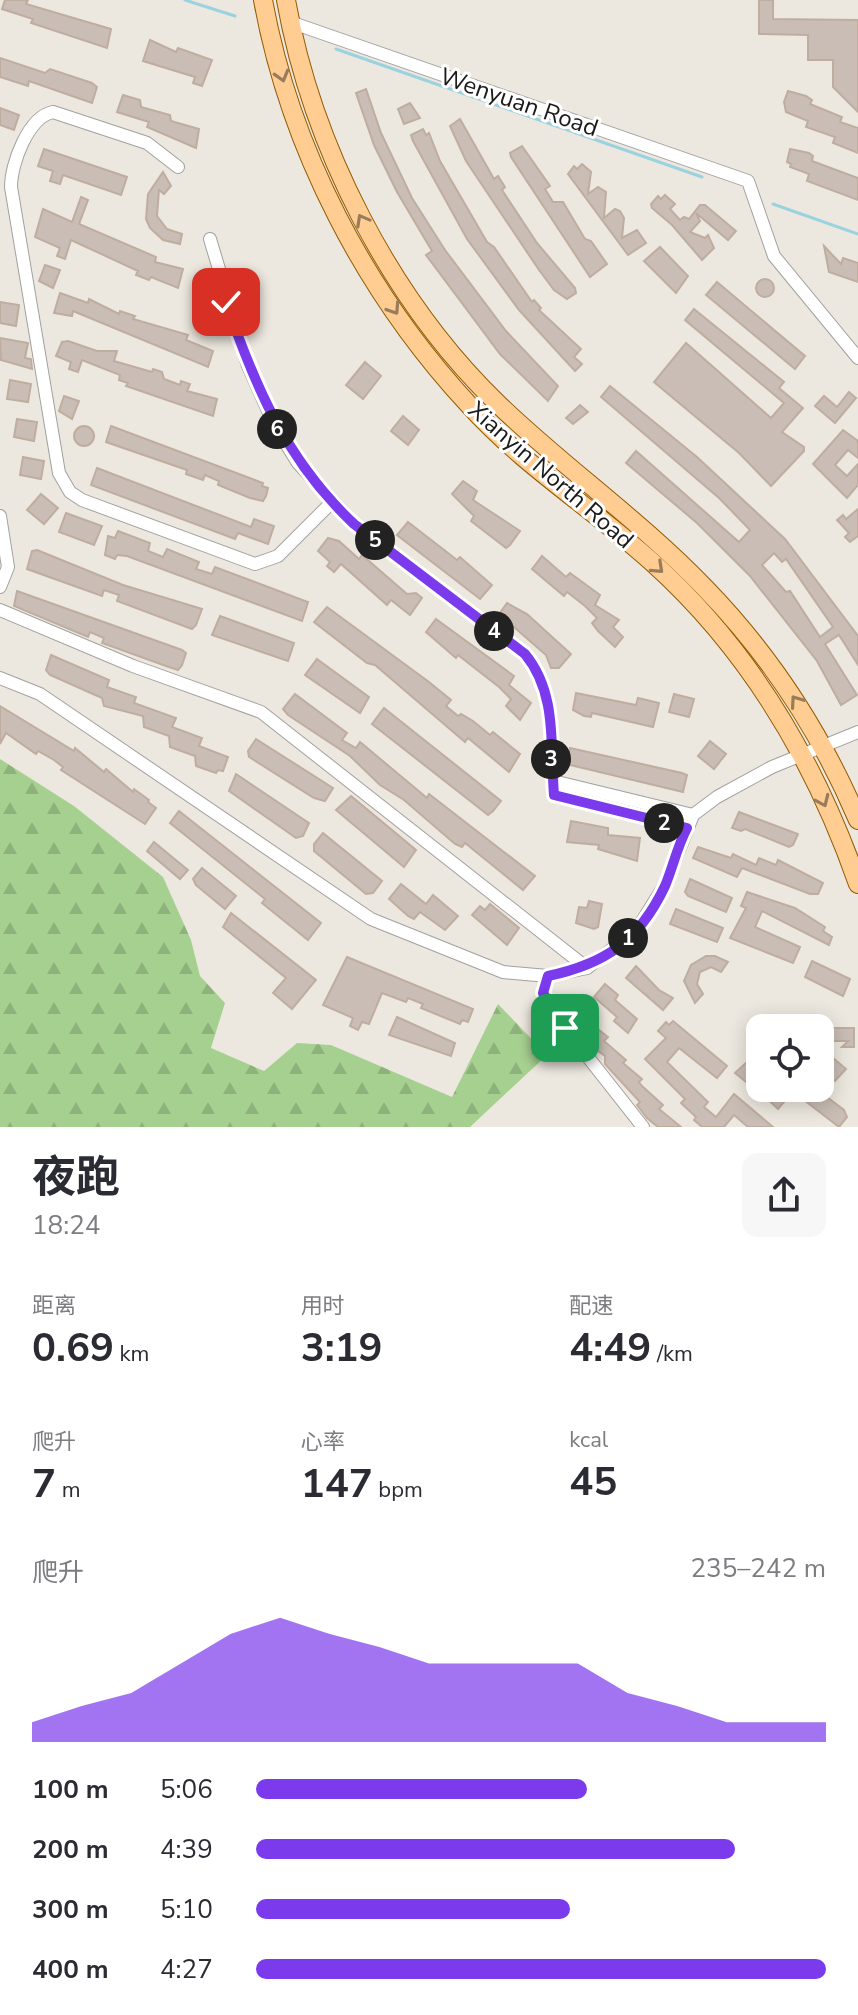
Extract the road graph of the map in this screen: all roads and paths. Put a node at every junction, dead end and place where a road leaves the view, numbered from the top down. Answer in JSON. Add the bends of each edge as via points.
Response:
{"nodes":[{"id":1,"x":263,"y":0,"type":"edge"},
{"id":2,"x":286,"y":0,"type":"edge"},
{"id":3,"x":290,"y":22,"type":"junction"},
{"id":4,"x":178,"y":167,"type":"dead end"},
{"id":5,"x":210,"y":239,"type":"dead end"},
{"id":6,"x":858,"y":358,"type":"edge"},
{"id":7,"x":331,"y":503,"type":"junction"},
{"id":8,"x":0,"y":516,"type":"edge"},
{"id":9,"x":0,"y":587,"type":"edge"},
{"id":10,"x":0,"y":610,"type":"edge"},
{"id":11,"x":0,"y":678,"type":"edge"},
{"id":12,"x":858,"y":732,"type":"edge"},
{"id":13,"x":824,"y":745,"type":"junction"},
{"id":14,"x":802,"y":754,"type":"junction"},
{"id":15,"x":553,"y":781,"type":"junction"},
{"id":16,"x":693,"y":815,"type":"junction"},
{"id":17,"x":858,"y":820,"type":"edge"},
{"id":18,"x":687,"y":828,"type":"junction"},
{"id":19,"x":858,"y":884,"type":"edge"},
{"id":20,"x":587,"y":968,"type":"junction"},
{"id":21,"x":548,"y":976,"type":"junction"},
{"id":22,"x":643,"y":1127,"type":"edge"}],
"edges":[{"from":1,"to":14,"type":"main road","name":"Xianyin North Road","one_way":true,"via":[[310,156],[337,216],[408,329],[470,407],[652,562],[700,610],[756,677]]},
{"from":2,"to":3,"type":"main road","name":"Xianyin North Road"},
{"from":3,"to":6,"type":"street","name":"Wenyuan Road","via":[[748,181],[774,256]]},
{"from":13,"to":3,"type":"main road","name":"Xianyin North Road","one_way":true,"via":[[771,666],[704,587],[496,402],[425,316],[354,205],[305,81]]},
{"from":4,"to":7,"type":"street","via":[[147,143],[53,112],[33,124],[14,171],[11,187],[61,480],[82,500],[255,564],[278,556]]},
{"from":5,"to":7,"type":"street","via":[[248,366],[275,426]]},
{"from":7,"to":15,"type":"street","via":[[531,662],[548,699]]},
{"from":8,"to":9,"type":"street","via":[[8,567]]},
{"from":10,"to":20,"type":"street","via":[[261,712]]},
{"from":11,"to":21,"type":"street","via":[[40,694],[371,919],[503,972]]},
{"from":12,"to":13,"type":"street"},
{"from":13,"to":14,"type":"street"},
{"from":13,"to":17,"type":"main road","name":"Xianyin North Road"},
{"from":14,"to":16,"type":"street"},
{"from":14,"to":19,"type":"main road","name":"Xianyin North Road","one_way":true},
{"from":15,"to":16,"type":"street"},
{"from":15,"to":18,"type":"street","via":[[554,795]]},
{"from":16,"to":18,"type":"street"},
{"from":18,"to":20,"type":"street","via":[[653,908],[627,940]]},
{"from":20,"to":21,"type":"street"},
{"from":21,"to":22,"type":"street","via":[[543,993],[565,1028]]}]}
